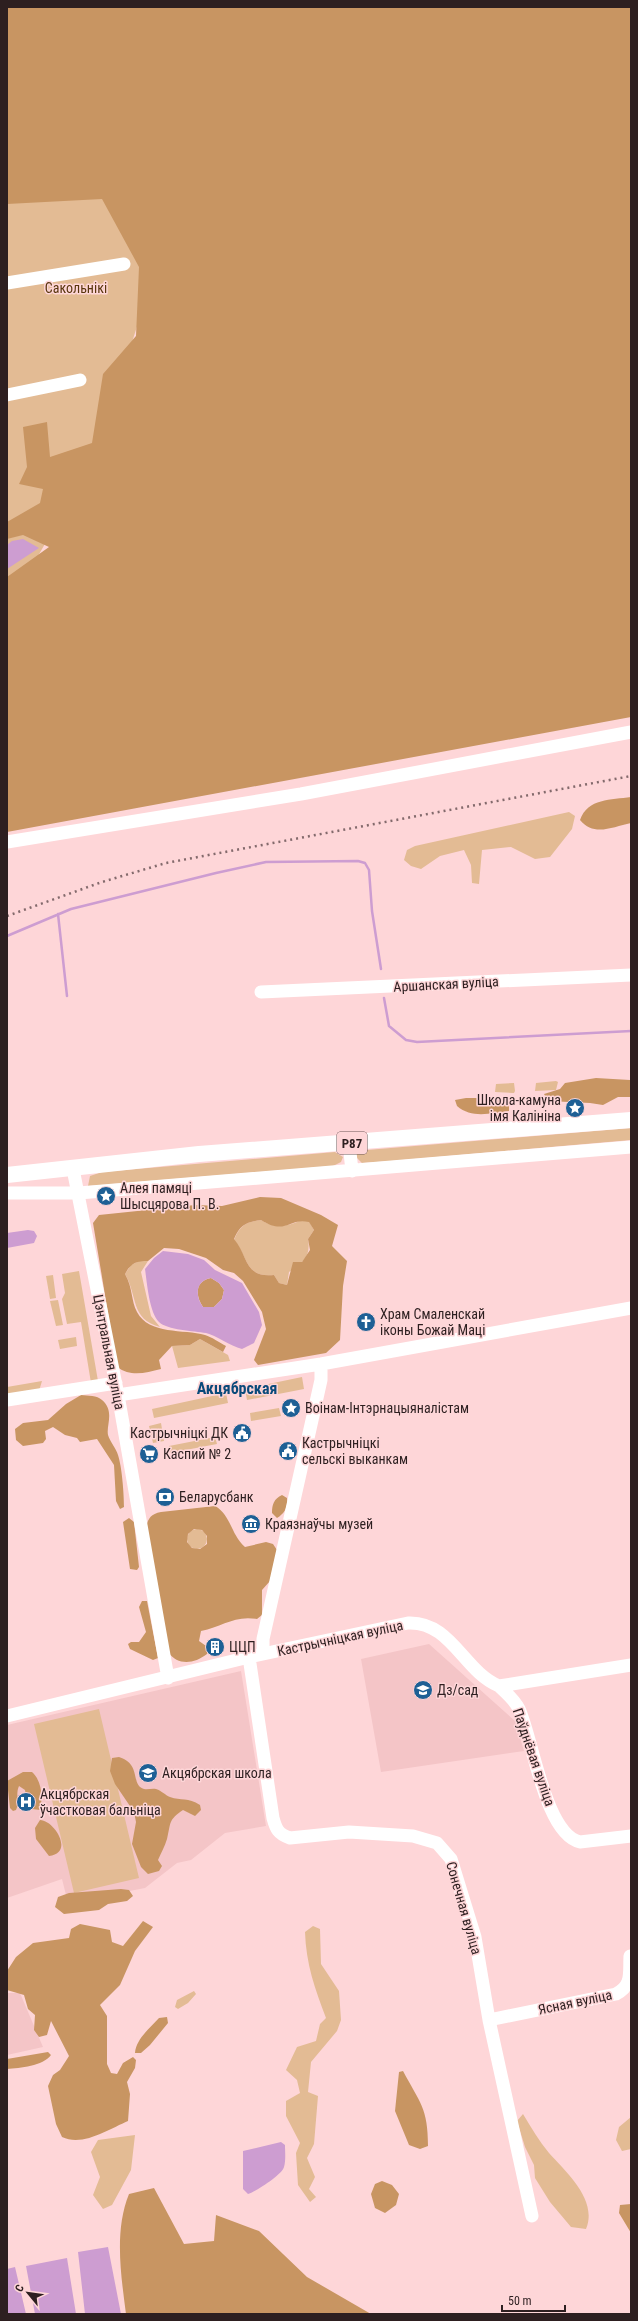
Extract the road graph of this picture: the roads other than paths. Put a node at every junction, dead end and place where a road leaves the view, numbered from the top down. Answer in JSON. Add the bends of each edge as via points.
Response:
{"nodes":[{"id":1,"x":124,"y":264,"type":"dead end"},
{"id":2,"x":7,"y":284,"type":"edge"},
{"id":3,"x":80,"y":380,"type":"dead end"},
{"id":4,"x":7,"y":395,"type":"edge"},
{"id":5,"x":631,"y":732,"type":"edge"},
{"id":6,"x":7,"y":842,"type":"edge"},
{"id":7,"x":631,"y":975,"type":"edge"},
{"id":8,"x":261,"y":992,"type":"dead end"},
{"id":9,"x":631,"y":1120,"type":"edge"},
{"id":10,"x":349,"y":1143,"type":"junction"},
{"id":11,"x":631,"y":1147,"type":"edge"},
{"id":12,"x":73,"y":1169,"type":"junction"},
{"id":13,"x":352,"y":1171,"type":"junction"},
{"id":14,"x":7,"y":1175,"type":"edge"},
{"id":15,"x":7,"y":1193,"type":"edge"},
{"id":16,"x":79,"y":1193,"type":"junction"},
{"id":17,"x":631,"y":1308,"type":"edge"},
{"id":18,"x":321,"y":1364,"type":"junction"},
{"id":19,"x":117,"y":1390,"type":"junction"},
{"id":20,"x":7,"y":1400,"type":"edge"},
{"id":21,"x":263,"y":1654,"type":"junction"},
{"id":22,"x":249,"y":1657,"type":"junction"},
{"id":23,"x":631,"y":1665,"type":"edge"},
{"id":24,"x":168,"y":1678,"type":"junction"},
{"id":25,"x":499,"y":1686,"type":"junction"},
{"id":26,"x":7,"y":1716,"type":"edge"},
{"id":27,"x":631,"y":1836,"type":"edge"},
{"id":28,"x":630,"y":1956,"type":"dead end"},
{"id":29,"x":489,"y":2020,"type":"junction"},
{"id":30,"x":532,"y":2216,"type":"dead end"}],
"edges":[{"from":1,"to":2,"type":"street"},
{"from":3,"to":4,"type":"street"},
{"from":5,"to":6,"type":"street","via":[[301,794]]},
{"from":7,"to":8,"type":"street","name":"Аршанская вуліца"},
{"from":9,"to":10,"type":"main road","number":"Р87"},
{"from":10,"to":12,"type":"main road","number":"Р87","via":[[199,1154]]},
{"from":10,"to":13,"type":"street"},
{"from":11,"to":13,"type":"street"},
{"from":12,"to":14,"type":"main road","number":"Р87"},
{"from":12,"to":16,"type":"street","name":"Цэнтральная вуліца"},
{"from":13,"to":16,"type":"street"},
{"from":15,"to":16,"type":"street"},
{"from":16,"to":19,"type":"street","name":"Цэнтральная вуліца"},
{"from":17,"to":18,"type":"street"},
{"from":18,"to":19,"type":"street"},
{"from":18,"to":21,"type":"street","via":[[321,1380],[263,1639]]},
{"from":19,"to":20,"type":"street"},
{"from":19,"to":24,"type":"street","name":"Цэнтральная вуліца"},
{"from":21,"to":22,"type":"street","name":"Кастрычніцкая вуліца"},
{"from":21,"to":25,"type":"street","name":"Кастрычніцкая вуліца","via":[[419,1623],[431,1626],[441,1633],[484,1677]]},
{"from":22,"to":24,"type":"street","name":"Кастрычніцкая вуліца"},
{"from":22,"to":29,"type":"street","name":"Сонечная вуліца","via":[[276,1830],[290,1838],[349,1832],[413,1836],[426,1838],[444,1849],[451,1859],[475,1937]]},
{"from":23,"to":25,"type":"street"},
{"from":24,"to":26,"type":"street","name":"Кастрычніцкая вуліца"},
{"from":25,"to":27,"type":"street","name":"Паўднёвая вуліца","via":[[519,1709],[539,1776],[563,1832],[580,1842]]},
{"from":28,"to":29,"type":"street","name":"Ясная вуліца","via":[[629,1982],[625,1989],[616,1994]]},
{"from":29,"to":30,"type":"street","name":"Сонечная вуліца"}]}
